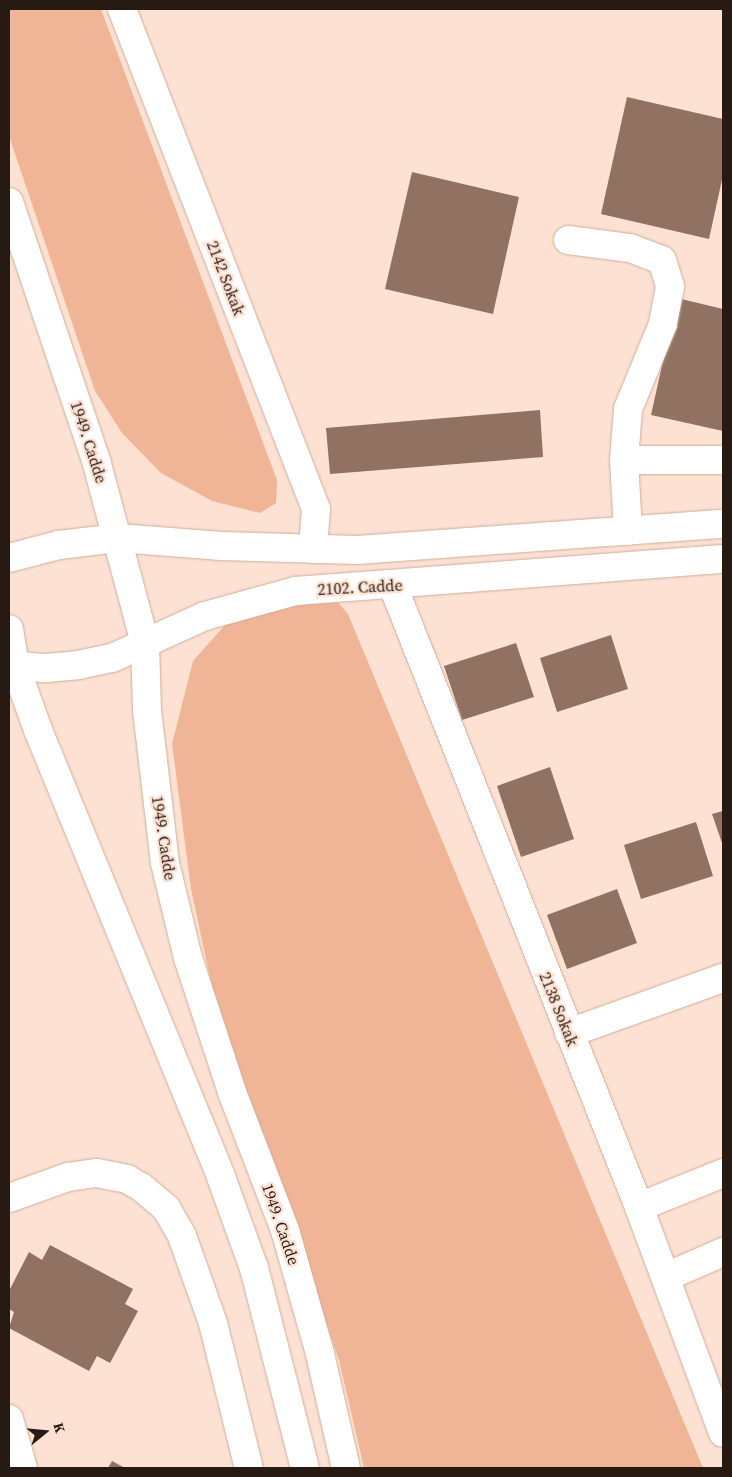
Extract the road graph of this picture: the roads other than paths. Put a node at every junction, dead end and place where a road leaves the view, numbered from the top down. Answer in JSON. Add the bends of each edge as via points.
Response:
{"nodes":[{"id":1,"x":122,"y":9,"type":"edge"},
{"id":2,"x":9,"y":202,"type":"edge"},
{"id":3,"x":568,"y":240,"type":"dead end"},
{"id":4,"x":624,"y":460,"type":"junction"},
{"id":5,"x":723,"y":460,"type":"edge"},
{"id":6,"x":723,"y":524,"type":"edge"},
{"id":7,"x":628,"y":531,"type":"junction"},
{"id":8,"x":118,"y":538,"type":"junction"},
{"id":9,"x":313,"y":549,"type":"junction"},
{"id":10,"x":9,"y":558,"type":"edge"},
{"id":11,"x":723,"y":559,"type":"edge"},
{"id":12,"x":393,"y":586,"type":"junction"},
{"id":13,"x":9,"y":630,"type":"edge"},
{"id":14,"x":145,"y":643,"type":"junction"},
{"id":15,"x":12,"y":665,"type":"edge"},
{"id":16,"x":723,"y":978,"type":"edge"},
{"id":17,"x":569,"y":1033,"type":"junction"},
{"id":18,"x":723,"y":1174,"type":"edge"},
{"id":19,"x":9,"y":1198,"type":"edge"},
{"id":20,"x":640,"y":1207,"type":"junction"},
{"id":21,"x":723,"y":1252,"type":"edge"},
{"id":22,"x":666,"y":1277,"type":"junction"},
{"id":23,"x":9,"y":1420,"type":"edge"},
{"id":24,"x":723,"y":1433,"type":"edge"},
{"id":25,"x":23,"y":1468,"type":"edge"},
{"id":26,"x":249,"y":1468,"type":"edge"},
{"id":27,"x":305,"y":1468,"type":"edge"},
{"id":28,"x":346,"y":1468,"type":"edge"}],
"edges":[{"from":1,"to":9,"type":"street","name":"2142 Sokak","via":[[316,509]]},
{"from":2,"to":8,"type":"street","name":"1949. Cadde","via":[[97,464]]},
{"from":3,"to":4,"type":"street","via":[[630,248],[662,260],[670,287],[663,324],[628,409]]},
{"from":4,"to":5,"type":"street"},
{"from":4,"to":7,"type":"street"},
{"from":6,"to":7,"type":"street"},
{"from":7,"to":9,"type":"street","via":[[357,550]]},
{"from":8,"to":9,"type":"street"},
{"from":8,"to":10,"type":"street","via":[[59,545]]},
{"from":8,"to":14,"type":"street","name":"1949. Cadde"},
{"from":11,"to":12,"type":"street","name":"2102. Cadde"},
{"from":12,"to":14,"type":"street","name":"2102. Cadde","via":[[296,591],[205,616]]},
{"from":12,"to":17,"type":"street","name":"2138 Sokak"},
{"from":13,"to":15,"type":"street"},
{"from":14,"to":15,"type":"street","name":"2102. Cadde","via":[[112,658],[78,666]]},
{"from":14,"to":28,"type":"street","name":"1949. Cadde","via":[[147,710],[165,863],[188,958],[232,1092],[285,1230],[320,1354]]},
{"from":15,"to":27,"type":"street","via":[[221,1177],[254,1268]]},
{"from":16,"to":17,"type":"street"},
{"from":17,"to":20,"type":"street","name":"2138 Sokak"},
{"from":18,"to":20,"type":"street"},
{"from":19,"to":26,"type":"street","via":[[68,1177],[97,1174],[127,1179],[142,1186],[166,1208],[182,1236],[213,1323]]},
{"from":20,"to":22,"type":"street","name":"2138 Sokak"},
{"from":21,"to":22,"type":"street"},
{"from":22,"to":24,"type":"street","name":"2138 Sokak"},
{"from":23,"to":25,"type":"street"}]}
